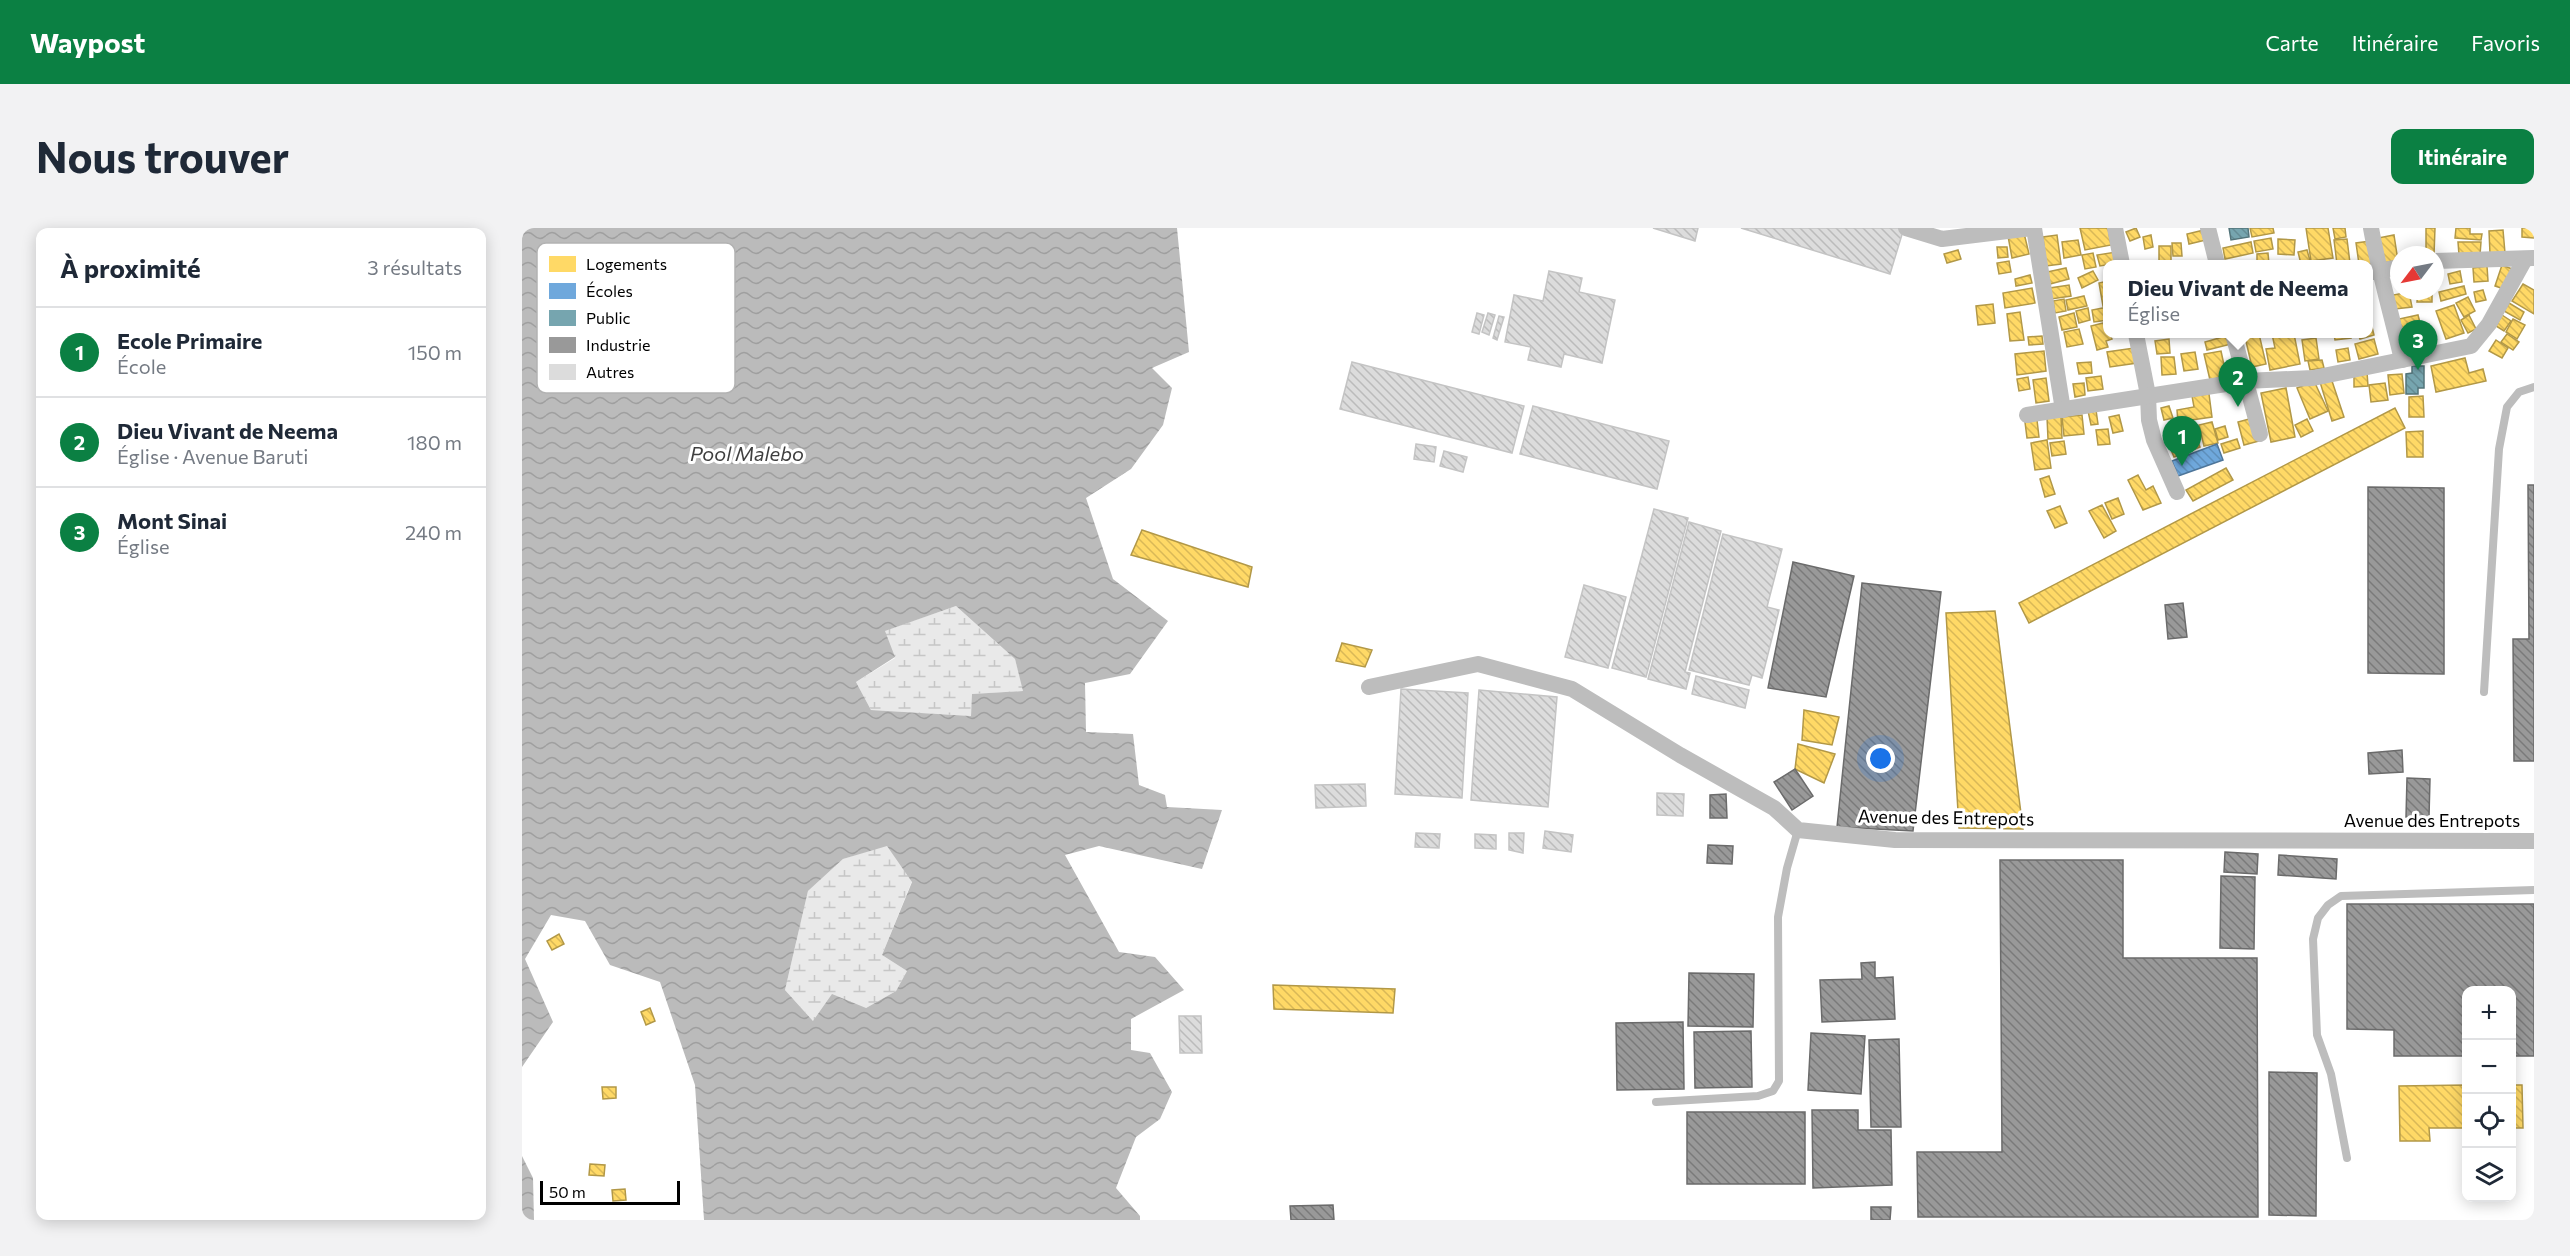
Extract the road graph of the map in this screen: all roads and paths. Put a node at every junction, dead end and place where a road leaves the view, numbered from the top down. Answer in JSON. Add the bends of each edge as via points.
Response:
{"nodes":[{"id":1,"x":1906,"y":228,"type":"edge"},
{"id":2,"x":2033,"y":228,"type":"edge"},
{"id":3,"x":2115,"y":228,"type":"edge"},
{"id":4,"x":2208,"y":228,"type":"edge"},
{"id":5,"x":2371,"y":228,"type":"edge"},
{"id":6,"x":2529,"y":258,"type":"edge"},
{"id":7,"x":2121,"y":260,"type":"edge"},
{"id":8,"x":2216,"y":260,"type":"edge"},
{"id":9,"x":2444,"y":261,"type":"edge"},
{"id":10,"x":2390,"y":269,"type":"edge"},
{"id":11,"x":2374,"y":272,"type":"edge"},
{"id":12,"x":2137,"y":338,"type":"edge"},
{"id":13,"x":2235,"y":338,"type":"edge"},
{"id":14,"x":2402,"y":360,"type":"junction"},
{"id":15,"x":2245,"y":381,"type":"junction"},
{"id":16,"x":2534,"y":387,"type":"edge"},
{"id":17,"x":2148,"y":395,"type":"junction"},
{"id":18,"x":2062,"y":410,"type":"junction"},
{"id":19,"x":2027,"y":415,"type":"dead end"},
{"id":20,"x":2260,"y":434,"type":"dead end"},
{"id":21,"x":2177,"y":492,"type":"dead end"},
{"id":22,"x":1368,"y":687,"type":"dead end"},
{"id":23,"x":2484,"y":692,"type":"dead end"},
{"id":24,"x":1798,"y":830,"type":"junction"},
{"id":25,"x":2534,"y":841,"type":"edge"},
{"id":26,"x":2534,"y":890,"type":"edge"},
{"id":27,"x":1656,"y":1102,"type":"dead end"},
{"id":28,"x":2347,"y":1158,"type":"dead end"}],
"edges":[{"from":1,"to":2,"type":"street","via":[[1941,239]]},
{"from":2,"to":18,"type":"street"},
{"from":3,"to":7,"type":"street"},
{"from":4,"to":8,"type":"street"},
{"from":5,"to":11,"type":"street"},
{"from":6,"to":9,"type":"street"},
{"from":6,"to":14,"type":"street","via":[[2471,346]]},
{"from":10,"to":11,"type":"street"},
{"from":11,"to":14,"type":"street","via":[[2391,312]]},
{"from":12,"to":17,"type":"street"},
{"from":13,"to":15,"type":"street"},
{"from":14,"to":15,"type":"street","via":[[2313,378]]},
{"from":15,"to":17,"type":"street"},
{"from":15,"to":20,"type":"street"},
{"from":16,"to":23,"type":"lane","via":[[2520,392],[2507,406],[2499,449]]},
{"from":17,"to":18,"type":"street"},
{"from":17,"to":21,"type":"street","via":[[2154,440]]},
{"from":18,"to":19,"type":"street"},
{"from":22,"to":24,"type":"street","via":[[1478,664],[1572,689],[1774,808]]},
{"from":24,"to":25,"type":"street","name":"Avenue des Entrepots","via":[[1895,840]]},
{"from":24,"to":27,"type":"lane","via":[[1778,917],[1779,1081],[1773,1091],[1758,1096]]},
{"from":26,"to":28,"type":"lane","via":[[2341,896],[2318,918],[2313,939],[2317,1035],[2331,1074]]}]}
